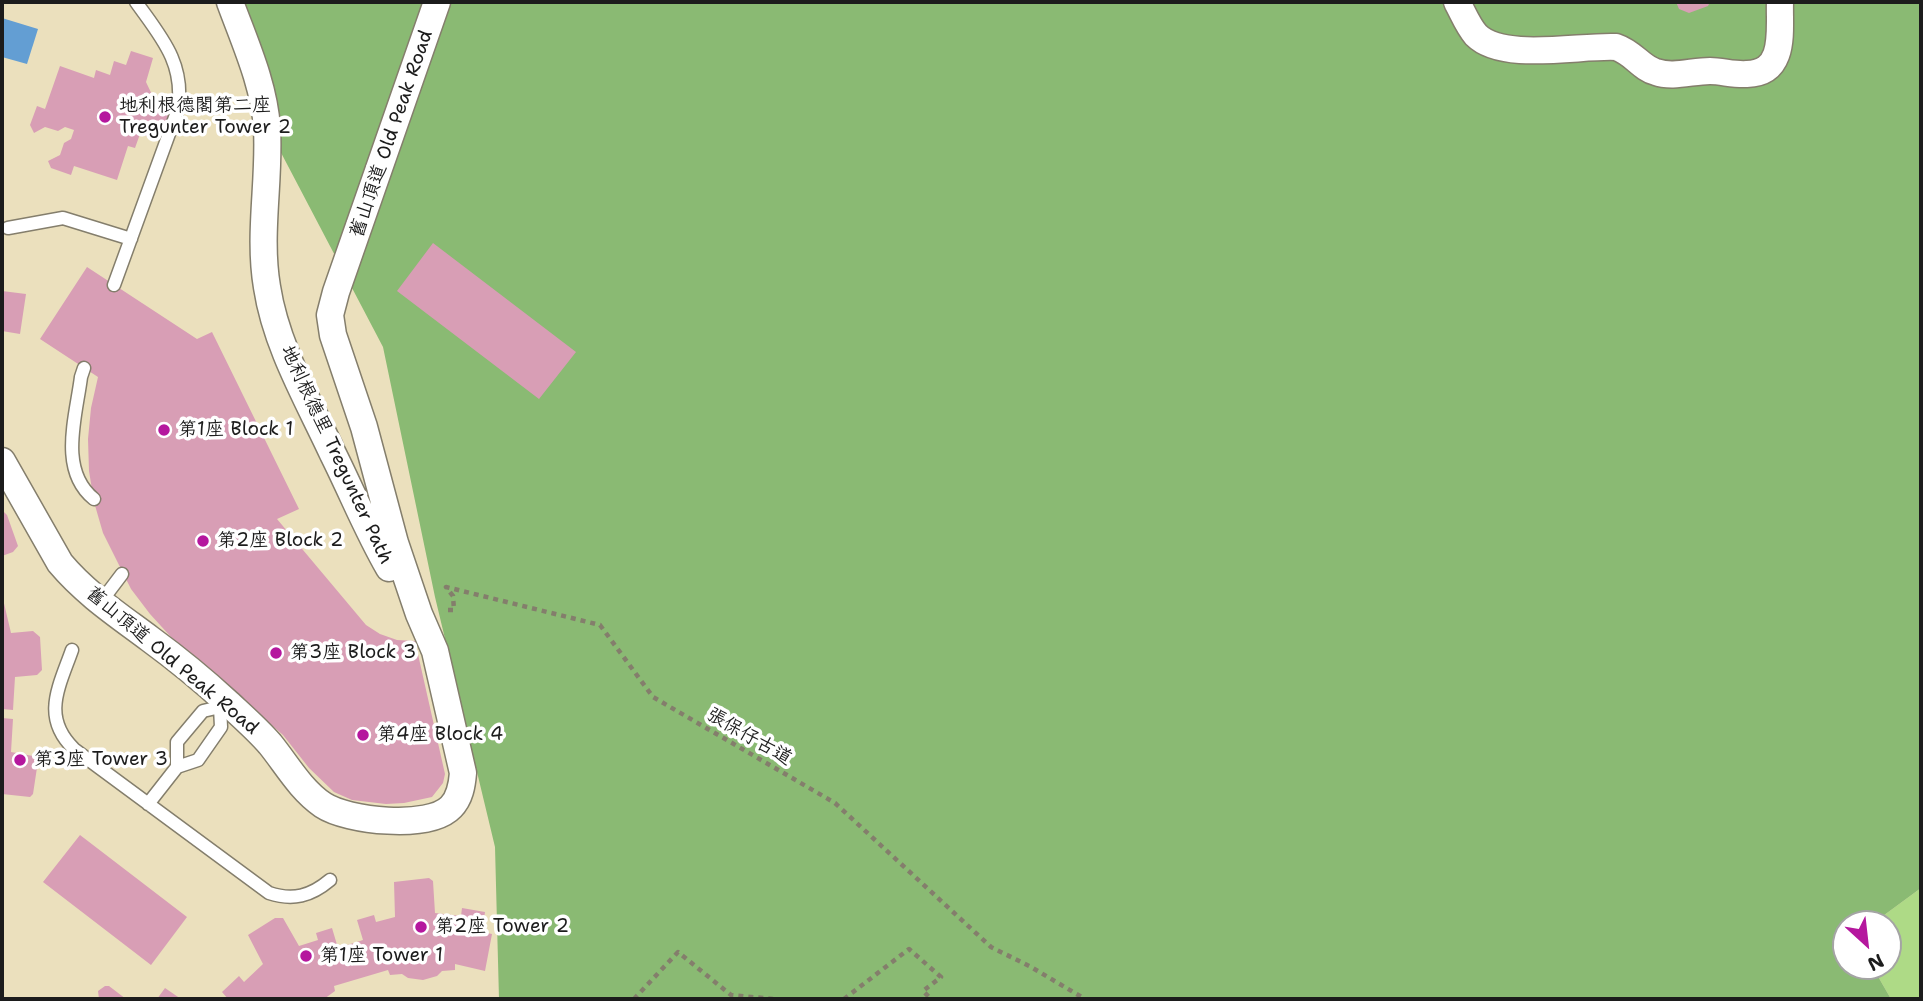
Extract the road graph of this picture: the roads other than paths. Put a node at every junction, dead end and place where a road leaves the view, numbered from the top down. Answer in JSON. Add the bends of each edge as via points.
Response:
{"nodes":[{"id":1,"x":136,"y":2,"type":"edge"},
{"id":2,"x":230,"y":2,"type":"edge"},
{"id":3,"x":437,"y":2,"type":"edge"},
{"id":4,"x":1457,"y":2,"type":"edge"},
{"id":5,"x":1780,"y":2,"type":"edge"},
{"id":6,"x":8,"y":228,"type":"dead end"},
{"id":7,"x":131,"y":239,"type":"junction"},
{"id":8,"x":114,"y":285,"type":"dead end"},
{"id":9,"x":84,"y":368,"type":"dead end"},
{"id":10,"x":2,"y":461,"type":"edge"},
{"id":11,"x":94,"y":499,"type":"dead end"},
{"id":12,"x":122,"y":574,"type":"dead end"},
{"id":13,"x":100,"y":603,"type":"junction"},
{"id":14,"x":419,"y":614,"type":"junction"},
{"id":15,"x":72,"y":650,"type":"dead end"},
{"id":16,"x":222,"y":704,"type":"junction"},
{"id":17,"x":177,"y":767,"type":"junction"},
{"id":18,"x":148,"y":804,"type":"junction"},
{"id":19,"x":330,"y":880,"type":"dead end"}],
"edges":[{"from":1,"to":7,"type":"lane","via":[[171,54],[180,95]]},
{"from":2,"to":14,"type":"street","name":"地利根德里 Tregunter Path","via":[[266,116],[264,265],[279,336],[383,557]]},
{"from":3,"to":14,"type":"street","name":"舊山頂道 Old Peak Road","via":[[330,315],[387,520]]},
{"from":4,"to":5,"type":"street","via":[[1473,31],[1486,42],[1536,50],[1616,47],[1650,70],[1668,75],[1765,70],[1779,52]]},
{"from":6,"to":7,"type":"lane","via":[[63,218]]},
{"from":7,"to":8,"type":"lane"},
{"from":9,"to":11,"type":"lane","via":[[71,457],[80,484]]},
{"from":10,"to":13,"type":"street","name":"舊山頂道 Old Peak Road","via":[[60,563]]},
{"from":12,"to":13,"type":"lane"},
{"from":13,"to":16,"type":"street","name":"舊山頂道 Old Peak Road","via":[[163,649]]},
{"from":14,"to":16,"type":"street","name":"舊山頂道 Old Peak Road","via":[[435,651],[463,773],[457,798],[444,813],[385,820],[333,810],[307,791],[264,738]]},
{"from":15,"to":18,"type":"lane","via":[[55,704],[58,729],[74,749]]},
{"from":16,"to":17,"type":"lane","via":[[221,727],[198,760]]},
{"from":16,"to":17,"type":"lane","via":[[203,711],[177,742]]},
{"from":17,"to":18,"type":"lane"},
{"from":18,"to":19,"type":"lane","via":[[269,893],[295,898]]}]}
